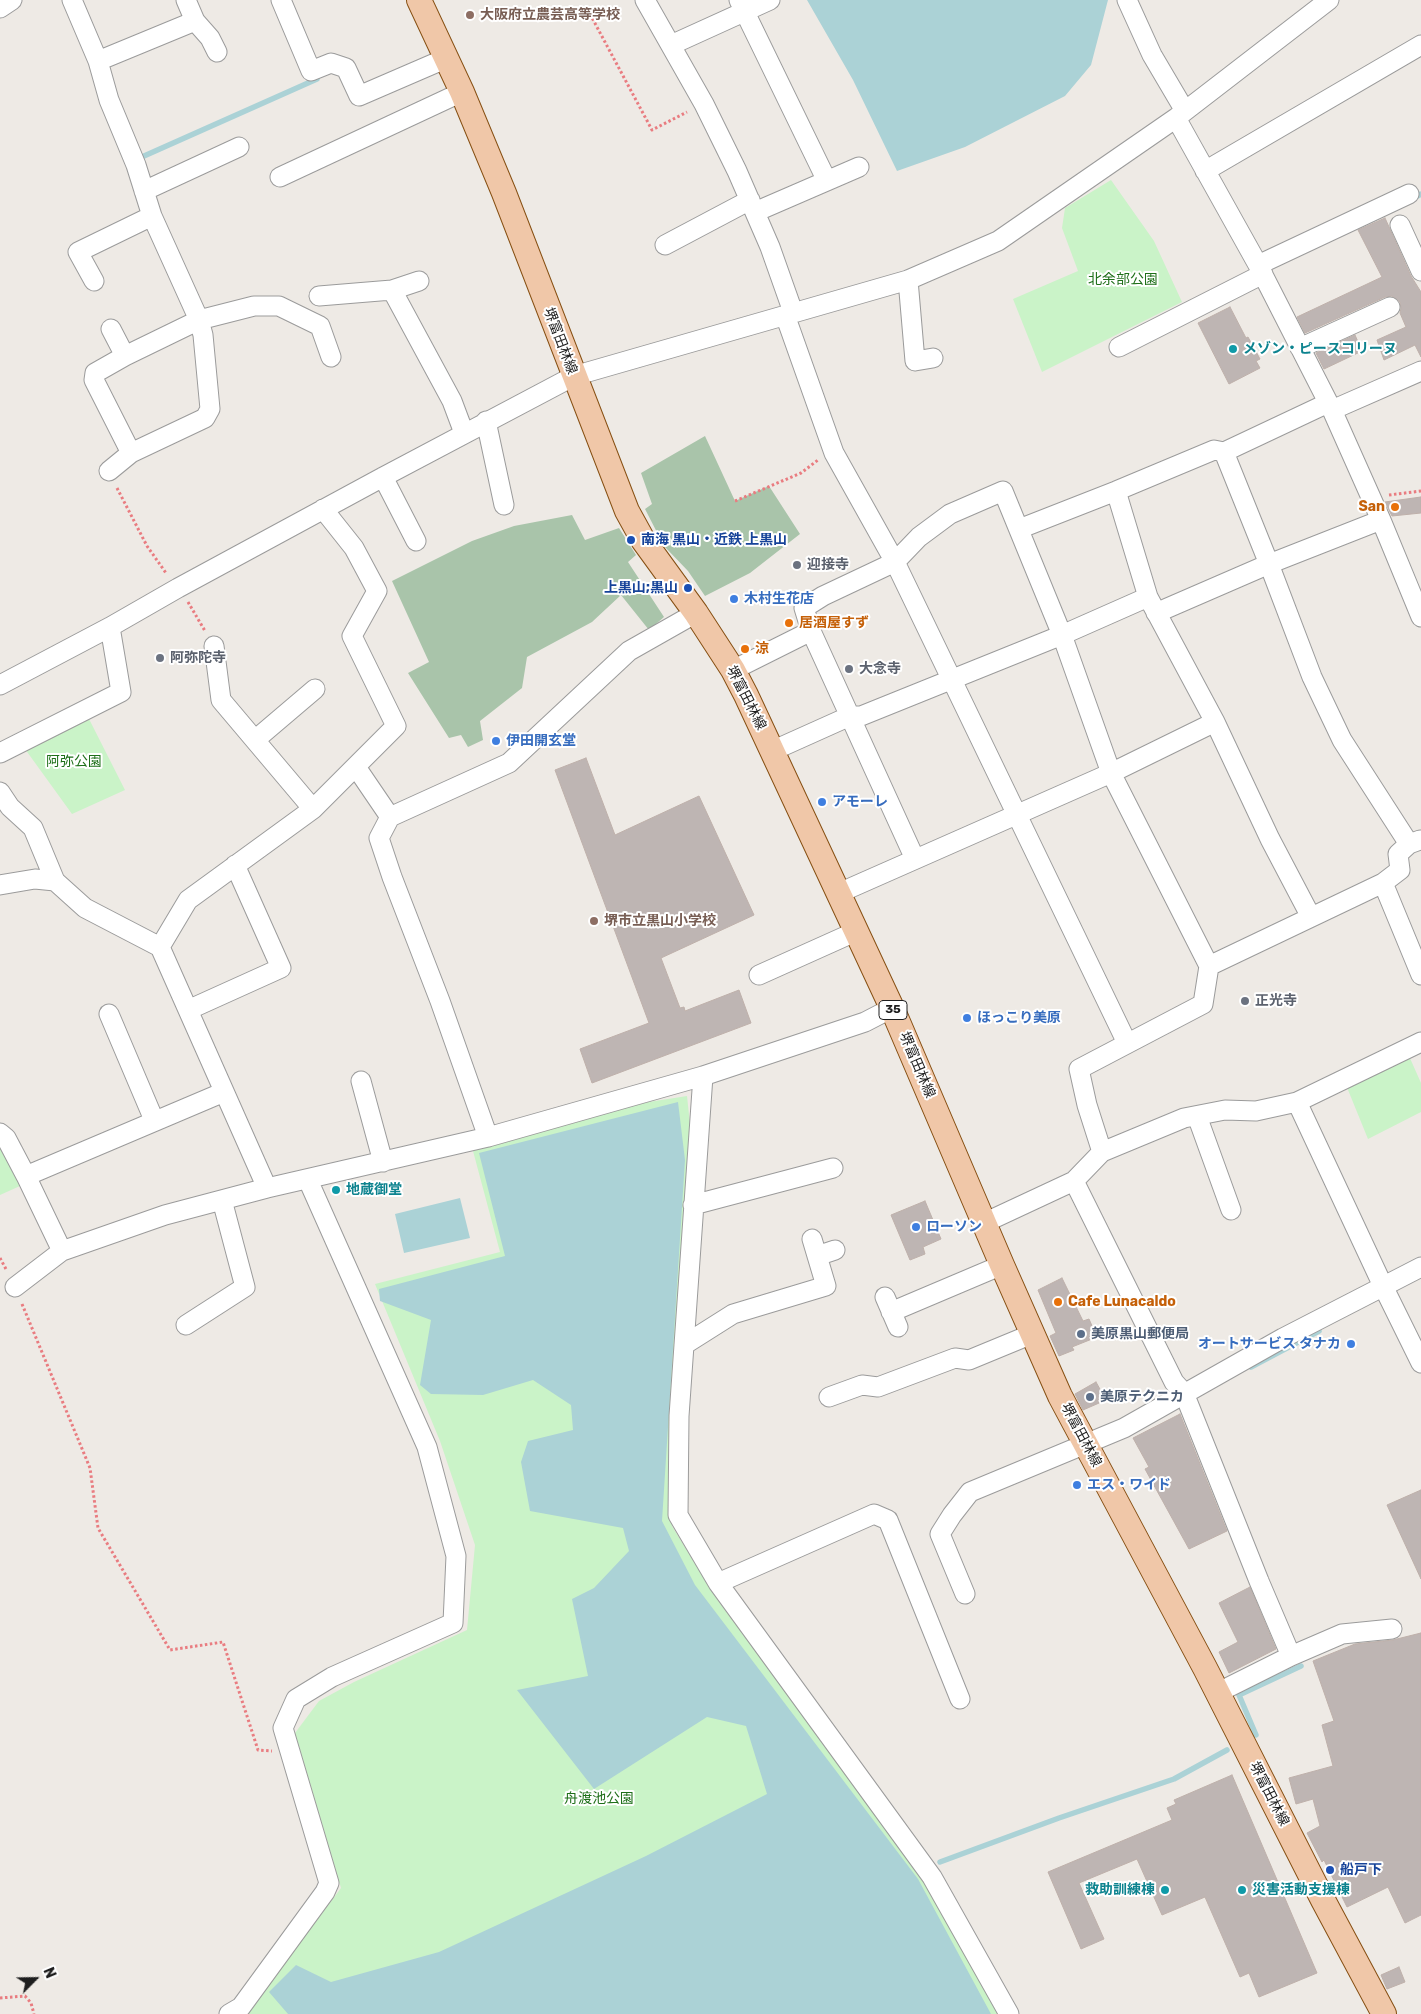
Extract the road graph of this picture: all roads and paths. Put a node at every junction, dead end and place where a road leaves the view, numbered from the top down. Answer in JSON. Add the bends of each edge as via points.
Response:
{"nodes":[{"id":1,"x":12,"y":0,"type":"edge"},
{"id":2,"x":72,"y":0,"type":"edge"},
{"id":3,"x":186,"y":0,"type":"edge"},
{"id":4,"x":281,"y":0,"type":"edge"},
{"id":5,"x":419,"y":0,"type":"edge"},
{"id":6,"x":645,"y":0,"type":"edge"},
{"id":7,"x":770,"y":0,"type":"edge"},
{"id":8,"x":1329,"y":0,"type":"edge"},
{"id":9,"x":1132,"y":2,"type":"edge"},
{"id":10,"x":742,"y":6,"type":"edge"},
{"id":11,"x":0,"y":8,"type":"edge"},
{"id":12,"x":590,"y":14,"type":"dead end"},
{"id":13,"x":195,"y":20,"type":"junction"},
{"id":14,"x":1421,"y":45,"type":"edge"},
{"id":15,"x":671,"y":46,"type":"junction"},
{"id":16,"x":217,"y":52,"type":"dead end"},
{"id":17,"x":446,"y":58,"type":"junction"},
{"id":18,"x":98,"y":61,"type":"junction"},
{"id":19,"x":462,"y":92,"type":"junction"},
{"id":20,"x":704,"y":104,"type":"junction"},
{"id":21,"x":1181,"y":114,"type":"junction"},
{"id":22,"x":238,"y":147,"type":"dead end"},
{"id":23,"x":858,"y":167,"type":"dead end"},
{"id":24,"x":1206,"y":171,"type":"junction"},
{"id":25,"x":280,"y":177,"type":"dead end"},
{"id":26,"x":827,"y":181,"type":"junction"},
{"id":27,"x":144,"y":191,"type":"junction"},
{"id":28,"x":1409,"y":194,"type":"dead end"},
{"id":29,"x":752,"y":206,"type":"junction"},
{"id":30,"x":152,"y":216,"type":"junction"},
{"id":31,"x":1400,"y":225,"type":"dead end"},
{"id":32,"x":665,"y":245,"type":"dead end"},
{"id":33,"x":1261,"y":270,"type":"junction"},
{"id":34,"x":1421,"y":271,"type":"edge"},
{"id":35,"x":908,"y":280,"type":"junction"},
{"id":36,"x":94,"y":281,"type":"dead end"},
{"id":37,"x":419,"y":281,"type":"dead end"},
{"id":38,"x":392,"y":290,"type":"junction"},
{"id":39,"x":319,"y":296,"type":"dead end"},
{"id":40,"x":1390,"y":307,"type":"dead end"},
{"id":41,"x":789,"y":313,"type":"junction"},
{"id":42,"x":199,"y":320,"type":"junction"},
{"id":43,"x":111,"y":329,"type":"dead end"},
{"id":44,"x":1119,"y":347,"type":"dead end"},
{"id":45,"x":1300,"y":348,"type":"junction"},
{"id":46,"x":125,"y":356,"type":"junction"},
{"id":47,"x":331,"y":357,"type":"dead end"},
{"id":48,"x":933,"y":358,"type":"dead end"},
{"id":49,"x":1421,"y":371,"type":"edge"},
{"id":50,"x":574,"y":376,"type":"junction"},
{"id":51,"x":1330,"y":406,"type":"junction"},
{"id":52,"x":486,"y":421,"type":"junction"},
{"id":53,"x":464,"y":433,"type":"junction"},
{"id":54,"x":833,"y":449,"type":"junction"},
{"id":55,"x":1224,"y":452,"type":"junction"},
{"id":56,"x":131,"y":454,"type":"junction"},
{"id":57,"x":110,"y":471,"type":"joint"},
{"id":58,"x":383,"y":477,"type":"junction"},
{"id":59,"x":1421,"y":491,"type":"edge"},
{"id":60,"x":1116,"y":492,"type":"junction"},
{"id":61,"x":1371,"y":497,"type":"junction"},
{"id":62,"x":735,"y":501,"type":"dead end"},
{"id":63,"x":504,"y":505,"type":"dead end"},
{"id":64,"x":323,"y":509,"type":"junction"},
{"id":65,"x":1381,"y":520,"type":"junction"},
{"id":66,"x":1019,"y":529,"type":"junction"},
{"id":67,"x":416,"y":542,"type":"dead end"},
{"id":68,"x":895,"y":562,"type":"junction"},
{"id":69,"x":1269,"y":564,"type":"junction"},
{"id":70,"x":178,"y":588,"type":"junction"},
{"id":71,"x":1152,"y":605,"type":"junction"},
{"id":72,"x":696,"y":613,"type":"junction"},
{"id":73,"x":1421,"y":618,"type":"edge"},
{"id":74,"x":110,"y":627,"type":"junction"},
{"id":75,"x":811,"y":631,"type":"junction"},
{"id":76,"x":1062,"y":634,"type":"junction"},
{"id":77,"x":214,"y":646,"type":"joint"},
{"id":78,"x":733,"y":670,"type":"junction"},
{"id":79,"x":952,"y":678,"type":"junction"},
{"id":80,"x":0,"y":685,"type":"edge"},
{"id":81,"x":315,"y":689,"type":"dead end"},
{"id":82,"x":850,"y":716,"type":"junction"},
{"id":83,"x":1215,"y":722,"type":"junction"},
{"id":84,"x":255,"y":740,"type":"junction"},
{"id":85,"x":772,"y":751,"type":"junction"},
{"id":86,"x":0,"y":753,"type":"edge"},
{"id":87,"x":356,"y":767,"type":"junction"},
{"id":88,"x":1110,"y":773,"type":"junction"},
{"id":89,"x":0,"y":792,"type":"edge"},
{"id":90,"x":313,"y":809,"type":"junction"},
{"id":91,"x":1016,"y":813,"type":"junction"},
{"id":92,"x":390,"y":816,"type":"junction"},
{"id":93,"x":1415,"y":842,"type":"edge"},
{"id":94,"x":915,"y":859,"type":"junction"},
{"id":95,"x":236,"y":865,"type":"junction"},
{"id":96,"x":55,"y":881,"type":"junction"},
{"id":97,"x":1383,"y":883,"type":"junction"},
{"id":98,"x":0,"y":885,"type":"edge"},
{"id":99,"x":839,"y":892,"type":"junction"},
{"id":100,"x":1311,"y":917,"type":"junction"},
{"id":101,"x":856,"y":930,"type":"junction"},
{"id":102,"x":160,"y":947,"type":"junction"},
{"id":103,"x":1209,"y":966,"type":"junction"},
{"id":104,"x":759,"y":975,"type":"dead end"},
{"id":105,"x":1421,"y":975,"type":"edge"},
{"id":106,"x":892,"y":1008,"type":"junction"},
{"id":107,"x":188,"y":1010,"type":"junction"},
{"id":108,"x":109,"y":1014,"type":"dead end"},
{"id":109,"x":1421,"y":1042,"type":"edge"},
{"id":110,"x":1126,"y":1043,"type":"junction"},
{"id":111,"x":703,"y":1076,"type":"junction"},
{"id":112,"x":361,"y":1081,"type":"dead end"},
{"id":113,"x":224,"y":1092,"type":"junction"},
{"id":114,"x":1297,"y":1102,"type":"junction"},
{"id":115,"x":1197,"y":1116,"type":"junction"},
{"id":116,"x":154,"y":1120,"type":"junction"},
{"id":117,"x":3,"y":1135,"type":"edge"},
{"id":118,"x":488,"y":1137,"type":"junction"},
{"id":119,"x":1102,"y":1152,"type":"junction"},
{"id":120,"x":382,"y":1162,"type":"junction"},
{"id":121,"x":833,"y":1168,"type":"dead end"},
{"id":122,"x":26,"y":1176,"type":"junction"},
{"id":123,"x":308,"y":1180,"type":"junction"},
{"id":124,"x":1074,"y":1182,"type":"junction"},
{"id":125,"x":267,"y":1188,"type":"junction"},
{"id":126,"x":222,"y":1200,"type":"junction"},
{"id":127,"x":693,"y":1205,"type":"junction"},
{"id":128,"x":1232,"y":1210,"type":"dead end"},
{"id":129,"x":984,"y":1222,"type":"junction"},
{"id":130,"x":835,"y":1250,"type":"dead end"},
{"id":131,"x":62,"y":1251,"type":"junction"},
{"id":132,"x":1002,"y":1265,"type":"junction"},
{"id":133,"x":1421,"y":1267,"type":"edge"},
{"id":134,"x":1383,"y":1286,"type":"junction"},
{"id":135,"x":15,"y":1287,"type":"joint"},
{"id":136,"x":891,"y":1312,"type":"dead end"},
{"id":137,"x":186,"y":1326,"type":"dead end"},
{"id":138,"x":1032,"y":1334,"type":"junction"},
{"id":139,"x":684,"y":1345,"type":"junction"},
{"id":140,"x":1421,"y":1363,"type":"edge"},
{"id":141,"x":1184,"y":1393,"type":"junction"},
{"id":142,"x":830,"y":1397,"type":"dead end"},
{"id":143,"x":1086,"y":1444,"type":"junction"},
{"id":144,"x":718,"y":1583,"type":"junction"},
{"id":145,"x":965,"y":1594,"type":"dead end"},
{"id":146,"x":1392,"y":1629,"type":"dead end"},
{"id":147,"x":1291,"y":1656,"type":"junction"},
{"id":148,"x":1217,"y":1693,"type":"junction"},
{"id":149,"x":960,"y":1699,"type":"dead end"},
{"id":150,"x":290,"y":1752,"type":"junction"},
{"id":151,"x":0,"y":1998,"type":"edge"},
{"id":152,"x":34,"y":2014,"type":"edge"},
{"id":153,"x":229,"y":2014,"type":"edge"},
{"id":154,"x":1009,"y":2014,"type":"edge"},
{"id":155,"x":1384,"y":2014,"type":"edge"}],
"edges":[{"from":1,"to":11,"type":"street"},
{"from":2,"to":18,"type":"street"},
{"from":3,"to":13,"type":"street"},
{"from":4,"to":17,"type":"street","via":[[311,71],[331,63],[346,68],[359,96]]},
{"from":5,"to":17,"type":"main road","name":"堺富田林線","number":"35"},
{"from":6,"to":15,"type":"street"},
{"from":7,"to":10,"type":"street"},
{"from":8,"to":21,"type":"street"},
{"from":9,"to":21,"type":"street","via":[[1152,56]]},
{"from":10,"to":15,"type":"street"},
{"from":10,"to":26,"type":"street"},
{"from":12,"to":20,"type":"path","via":[[652,130]]},
{"from":13,"to":16,"type":"street"},
{"from":13,"to":18,"type":"street"},
{"from":14,"to":24,"type":"street"},
{"from":15,"to":20,"type":"street"},
{"from":17,"to":19,"type":"main road","name":"堺富田林線","number":"35"},
{"from":18,"to":27,"type":"street","via":[[109,100]]},
{"from":19,"to":25,"type":"street"},
{"from":19,"to":50,"type":"main road","name":"堺富田林線","number":"35"},
{"from":20,"to":29,"type":"street"},
{"from":21,"to":24,"type":"street"},
{"from":21,"to":35,"type":"street","via":[[998,241]]},
{"from":22,"to":27,"type":"street"},
{"from":23,"to":26,"type":"street"},
{"from":24,"to":33,"type":"street"},
{"from":26,"to":29,"type":"street"},
{"from":27,"to":30,"type":"street"},
{"from":28,"to":33,"type":"street"},
{"from":29,"to":32,"type":"street"},
{"from":29,"to":41,"type":"street"},
{"from":30,"to":36,"type":"street","via":[[78,252]]},
{"from":30,"to":42,"type":"street"},
{"from":31,"to":34,"type":"street"},
{"from":33,"to":44,"type":"street"},
{"from":33,"to":45,"type":"street"},
{"from":35,"to":41,"type":"street"},
{"from":35,"to":48,"type":"street","via":[[916,361]]},
{"from":37,"to":38,"type":"street"},
{"from":38,"to":39,"type":"street"},
{"from":38,"to":53,"type":"street","via":[[452,401]]},
{"from":40,"to":45,"type":"street"},
{"from":41,"to":50,"type":"street"},
{"from":41,"to":54,"type":"street"},
{"from":42,"to":46,"type":"street"},
{"from":42,"to":47,"type":"street","via":[[254,306],[279,306],[320,326]]},
{"from":42,"to":56,"type":"street","via":[[210,410],[205,418]]},
{"from":43,"to":46,"type":"street"},
{"from":45,"to":51,"type":"street"},
{"from":46,"to":56,"type":"street","via":[[96,373],[94,380]]},
{"from":49,"to":51,"type":"street"},
{"from":50,"to":52,"type":"street"},
{"from":50,"to":72,"type":"main road","name":"堺富田林線","number":"35","via":[[627,512],[643,540]]},
{"from":51,"to":55,"type":"street"},
{"from":51,"to":61,"type":"street"},
{"from":52,"to":53,"type":"street"},
{"from":52,"to":63,"type":"street"},
{"from":53,"to":58,"type":"street"},
{"from":54,"to":62,"type":"path","via":[[800,473]]},
{"from":54,"to":68,"type":"street"},
{"from":55,"to":60,"type":"street","via":[[1214,450]]},
{"from":55,"to":69,"type":"street"},
{"from":56,"to":57,"type":"street"},
{"from":57,"to":70,"type":"path","via":[[147,546]]},
{"from":58,"to":64,"type":"street"},
{"from":58,"to":67,"type":"street"},
{"from":59,"to":61,"type":"path"},
{"from":60,"to":66,"type":"street"},
{"from":60,"to":71,"type":"street"},
{"from":61,"to":65,"type":"street"},
{"from":64,"to":70,"type":"street"},
{"from":64,"to":87,"type":"street","via":[[354,548],[376,591],[352,636],[396,726]]},
{"from":65,"to":69,"type":"street"},
{"from":65,"to":73,"type":"street"},
{"from":66,"to":68,"type":"street","via":[[1003,491],[950,514],[919,537]]},
{"from":66,"to":76,"type":"street"},
{"from":68,"to":75,"type":"street","via":[[804,608]]},
{"from":68,"to":79,"type":"street"},
{"from":69,"to":71,"type":"street"},
{"from":69,"to":93,"type":"street","via":[[1312,677],[1342,740]]},
{"from":70,"to":74,"type":"street"},
{"from":70,"to":77,"type":"path"},
{"from":71,"to":76,"type":"street"},
{"from":71,"to":83,"type":"street"},
{"from":72,"to":78,"type":"main road","name":"堺富田林線","number":"35"},
{"from":72,"to":92,"type":"street","via":[[629,651],[509,763]]},
{"from":74,"to":80,"type":"street"},
{"from":74,"to":86,"type":"street","via":[[121,692]]},
{"from":75,"to":78,"type":"street"},
{"from":75,"to":82,"type":"street"},
{"from":76,"to":79,"type":"street"},
{"from":76,"to":88,"type":"street"},
{"from":77,"to":84,"type":"street","via":[[221,700]]},
{"from":78,"to":85,"type":"main road","name":"堺富田林線","number":"35"},
{"from":79,"to":82,"type":"street","via":[[861,716]]},
{"from":79,"to":91,"type":"street"},
{"from":81,"to":84,"type":"street"},
{"from":82,"to":85,"type":"street"},
{"from":82,"to":94,"type":"street"},
{"from":83,"to":88,"type":"street"},
{"from":83,"to":100,"type":"street"},
{"from":84,"to":90,"type":"street"},
{"from":85,"to":99,"type":"main road","name":"堺富田林線","number":"35"},
{"from":87,"to":90,"type":"street"},
{"from":87,"to":92,"type":"street"},
{"from":88,"to":91,"type":"street"},
{"from":88,"to":103,"type":"street"},
{"from":89,"to":96,"type":"street","via":[[10,807],[34,828]]},
{"from":90,"to":95,"type":"street"},
{"from":91,"to":94,"type":"street"},
{"from":91,"to":110,"type":"street"},
{"from":92,"to":118,"type":"street","via":[[379,838]]},
{"from":93,"to":97,"type":"street","via":[[1398,854],[1400,870]]},
{"from":94,"to":99,"type":"street"},
{"from":95,"to":102,"type":"street","via":[[188,900]]},
{"from":95,"to":107,"type":"street","via":[[281,968]]},
{"from":96,"to":98,"type":"street","via":[[35,879]]},
{"from":96,"to":102,"type":"street","via":[[84,908]]},
{"from":97,"to":100,"type":"street"},
{"from":97,"to":105,"type":"street"},
{"from":99,"to":101,"type":"main road","name":"堺富田林線","number":"35"},
{"from":100,"to":103,"type":"street"},
{"from":101,"to":104,"type":"street","via":[[795,967]]},
{"from":101,"to":106,"type":"main road","name":"堺富田林線","number":"35"},
{"from":102,"to":107,"type":"street"},
{"from":103,"to":110,"type":"street","via":[[1203,1004]]},
{"from":106,"to":111,"type":"street","via":[[865,1022]]},
{"from":106,"to":129,"type":"main road","name":"堺富田林線","number":"35"},
{"from":107,"to":113,"type":"street"},
{"from":108,"to":116,"type":"street"},
{"from":109,"to":114,"type":"street"},
{"from":110,"to":119,"type":"street","via":[[1078,1069]]},
{"from":111,"to":118,"type":"street"},
{"from":111,"to":127,"type":"street"},
{"from":112,"to":120,"type":"street"},
{"from":113,"to":116,"type":"street"},
{"from":113,"to":125,"type":"street"},
{"from":114,"to":115,"type":"street","via":[[1256,1111],[1225,1110]]},
{"from":114,"to":134,"type":"street"},
{"from":115,"to":119,"type":"street","via":[[1184,1118]]},
{"from":115,"to":128,"type":"street"},
{"from":116,"to":122,"type":"street"},
{"from":117,"to":122,"type":"street"},
{"from":118,"to":120,"type":"street"},
{"from":119,"to":124,"type":"street"},
{"from":120,"to":123,"type":"street"},
{"from":121,"to":127,"type":"street"},
{"from":122,"to":131,"type":"street"},
{"from":123,"to":125,"type":"street"},
{"from":123,"to":150,"type":"street","via":[[427,1447],[456,1556],[453,1623],[332,1677],[296,1699],[283,1728]]},
{"from":124,"to":129,"type":"street"},
{"from":124,"to":141,"type":"street","via":[[1174,1382]]},
{"from":125,"to":126,"type":"street"},
{"from":126,"to":131,"type":"street","via":[[165,1214]]},
{"from":126,"to":137,"type":"street","via":[[245,1287]]},
{"from":127,"to":139,"type":"street"},
{"from":129,"to":132,"type":"main road","name":"堺富田林線","number":"35"},
{"from":130,"to":139,"type":"street","via":[[814,1248],[826,1286],[734,1314]]},
{"from":131,"to":135,"type":"street"},
{"from":132,"to":136,"type":"street"},
{"from":132,"to":138,"type":"main road","name":"堺富田林線","number":"35"},
{"from":133,"to":134,"type":"street"},
{"from":134,"to":140,"type":"street"},
{"from":134,"to":141,"type":"street"},
{"from":135,"to":150,"type":"path","via":[[90,1468],[98,1528],[170,1650],[223,1642],[258,1750]]},
{"from":138,"to":142,"type":"street","via":[[970,1360],[955,1358],[878,1387],[862,1384]]},
{"from":138,"to":143,"type":"main road","name":"堺富田林線","number":"35"},
{"from":139,"to":144,"type":"street","via":[[678,1515]]},
{"from":141,"to":143,"type":"street","via":[[1124,1428]]},
{"from":141,"to":147,"type":"street"},
{"from":143,"to":145,"type":"street","via":[[970,1492],[940,1534]]},
{"from":143,"to":148,"type":"main road","name":"堺富田林線","number":"35"},
{"from":144,"to":149,"type":"street","via":[[874,1514],[888,1520]]},
{"from":144,"to":154,"type":"street","via":[[932,1877]]},
{"from":146,"to":147,"type":"street","via":[[1342,1634]]},
{"from":147,"to":148,"type":"street"},
{"from":148,"to":155,"type":"main road","name":"堺富田林線","number":"35"},
{"from":150,"to":153,"type":"street","via":[[329,1883],[241,2007]]},
{"from":151,"to":152,"type":"path","via":[[25,1996],[32,2003]]}]}
